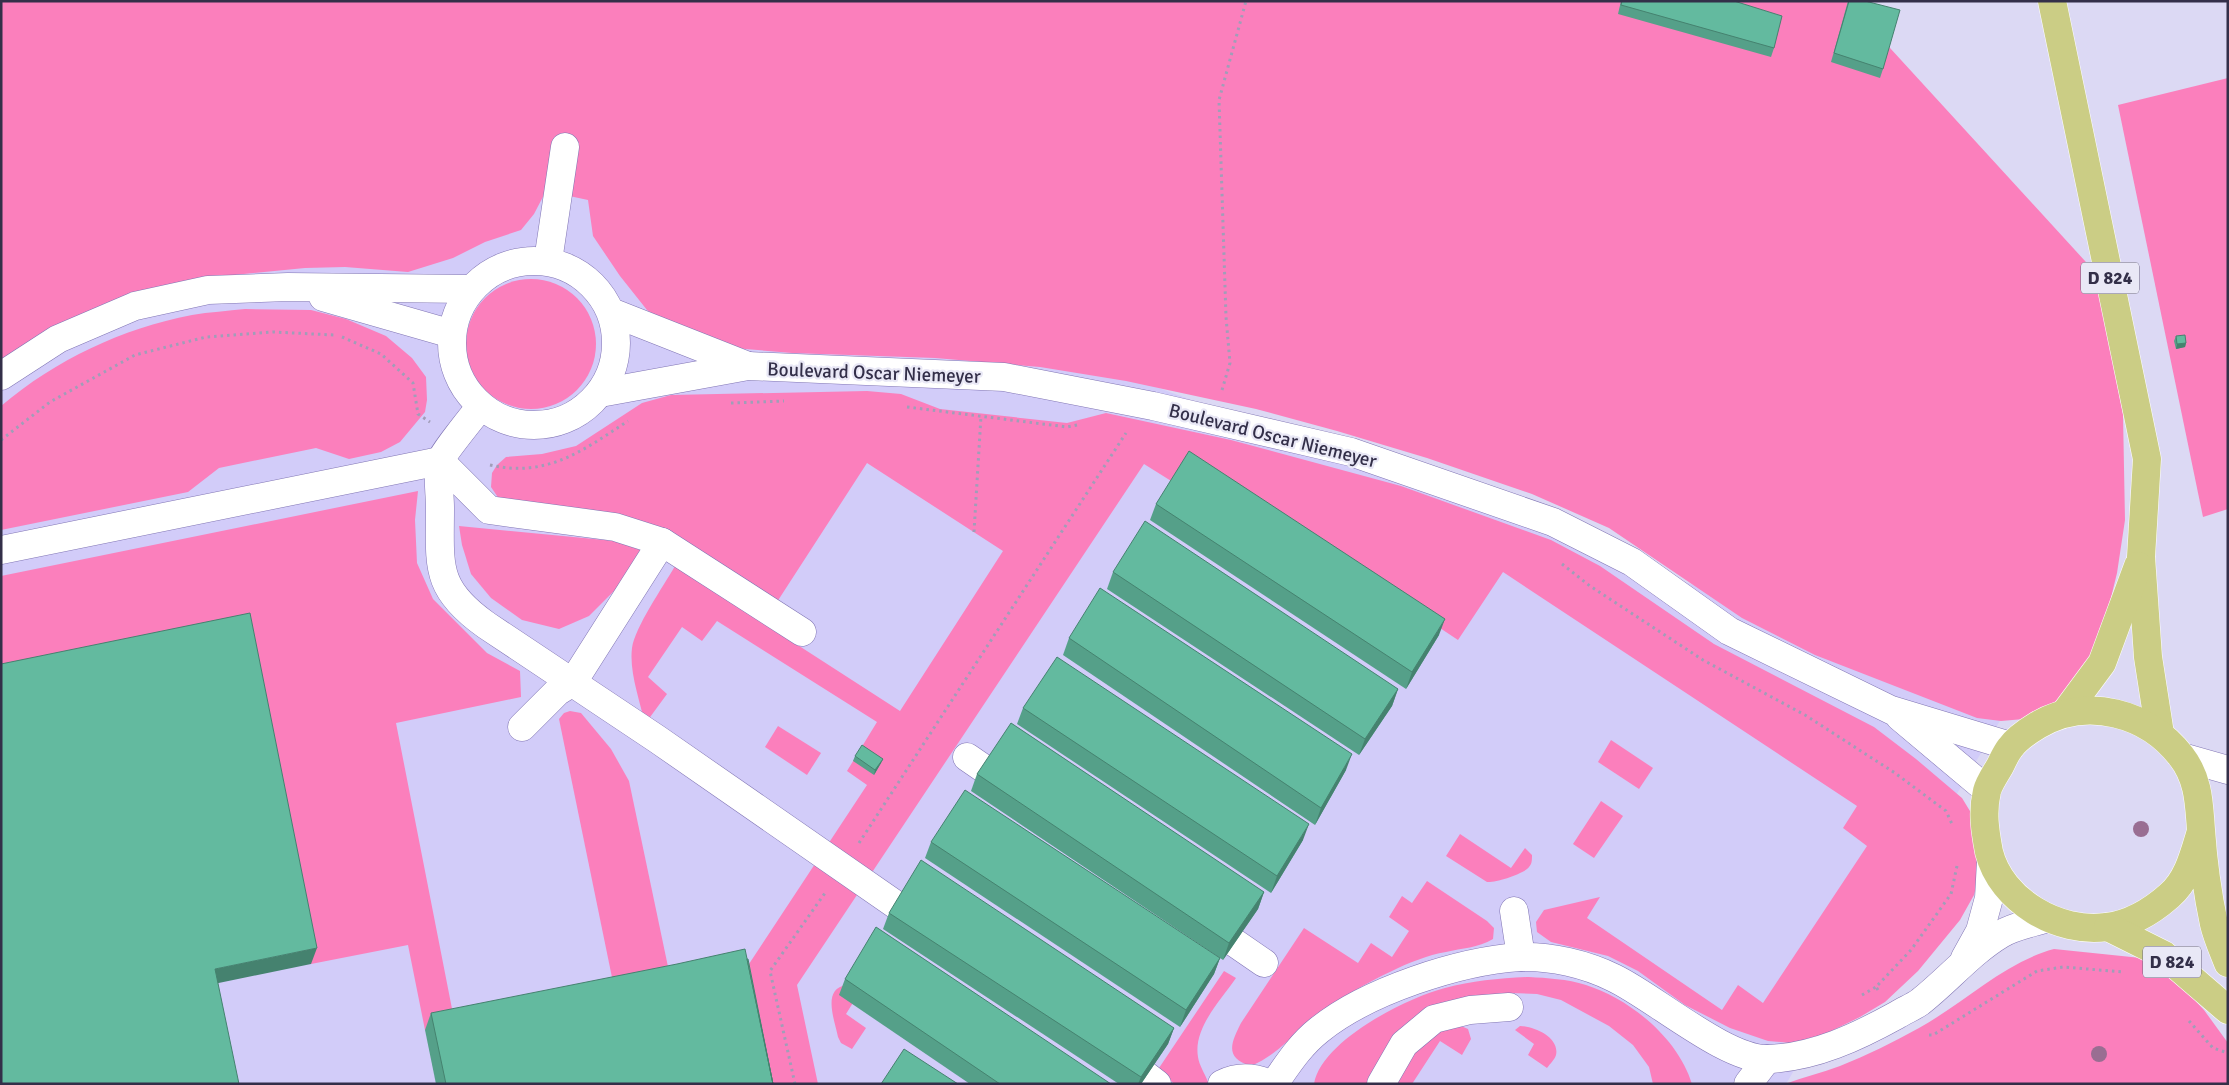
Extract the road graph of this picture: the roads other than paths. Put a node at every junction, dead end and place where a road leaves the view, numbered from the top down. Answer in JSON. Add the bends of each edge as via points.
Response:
{"nodes":[{"id":1,"x":2052,"y":1,"type":"edge"},
{"id":2,"x":564,"y":147,"type":"dead end"},
{"id":3,"x":548,"y":262,"type":"junction"},
{"id":4,"x":288,"y":287,"type":"junction"},
{"id":5,"x":471,"y":289,"type":"junction"},
{"id":6,"x":611,"y":312,"type":"junction"},
{"id":7,"x":452,"y":334,"type":"junction"},
{"id":8,"x":748,"y":366,"type":"junction"},
{"id":9,"x":1,"y":376,"type":"edge"},
{"id":10,"x":600,"y":393,"type":"junction"},
{"id":11,"x":481,"y":406,"type":"junction"},
{"id":12,"x":448,"y":451,"type":"junction"},
{"id":13,"x":662,"y":542,"type":"junction"},
{"id":14,"x":1,"y":550,"type":"edge"},
{"id":15,"x":2141,"y":557,"type":"junction"},
{"id":16,"x":802,"y":632,"type":"dead end"},
{"id":17,"x":573,"y":682,"type":"junction"},
{"id":18,"x":1891,"y":710,"type":"junction"},
{"id":19,"x":2065,"y":714,"type":"junction"},
{"id":20,"x":522,"y":727,"type":"dead end"},
{"id":21,"x":2160,"y":734,"type":"junction"},
{"id":22,"x":2010,"y":746,"type":"junction"},
{"id":23,"x":967,"y":757,"type":"dead end"},
{"id":24,"x":2182,"y":757,"type":"junction"},
{"id":25,"x":2228,"y":770,"type":"edge"},
{"id":26,"x":1987,"y":790,"type":"junction"},
{"id":27,"x":1031,"y":801,"type":"edge"},
{"id":28,"x":2201,"y":831,"type":"junction"},
{"id":29,"x":1991,"y":861,"type":"junction"},
{"id":30,"x":1183,"y":906,"type":"edge"},
{"id":31,"x":1514,"y":910,"type":"dead end"},
{"id":32,"x":2047,"y":918,"type":"junction"},
{"id":33,"x":2108,"y":927,"type":"junction"},
{"id":34,"x":943,"y":937,"type":"edge"},
{"id":35,"x":1521,"y":957,"type":"junction"},
{"id":36,"x":1264,"y":962,"type":"dead end"},
{"id":37,"x":2228,"y":963,"type":"edge"},
{"id":38,"x":1962,"y":964,"type":"junction"},
{"id":39,"x":1509,"y":1007,"type":"dead end"},
{"id":40,"x":2228,"y":1010,"type":"edge"},
{"id":41,"x":1099,"y":1041,"type":"edge"},
{"id":42,"x":1767,"y":1059,"type":"junction"},
{"id":43,"x":1157,"y":1084,"type":"edge"},
{"id":44,"x":1222,"y":1084,"type":"edge"},
{"id":45,"x":1270,"y":1084,"type":"edge"},
{"id":46,"x":1274,"y":1084,"type":"edge"},
{"id":47,"x":1381,"y":1084,"type":"edge"},
{"id":48,"x":1748,"y":1084,"type":"edge"}],
"edges":[{"from":1,"to":15,"type":"main road","number":"D 824","via":[[2147,459]]},
{"from":2,"to":3,"type":"street"},
{"from":3,"to":5,"type":"street","via":[[519,262],[493,271]]},
{"from":3,"to":6,"type":"street","via":[[574,271],[596,289]]},
{"from":4,"to":5,"type":"street"},
{"from":4,"to":7,"type":"street"},
{"from":4,"to":9,"type":"street","via":[[208,290],[135,306],[58,339]]},
{"from":5,"to":7,"type":"street","via":[[458,310]]},
{"from":6,"to":8,"type":"street","name":"Boulevard Oscar Niemeyer"},
{"from":6,"to":10,"type":"street","via":[[617,340],[613,368]]},
{"from":7,"to":11,"type":"street","via":[[452,354],[458,373]]},
{"from":8,"to":10,"type":"street","name":"Boulevard Oscar Niemeyer"},
{"from":8,"to":18,"type":"street","name":"Boulevard Oscar Niemeyer","via":[[1004,377],[1153,406],[1351,452],[1553,522],[1632,562],[1729,631]]},
{"from":10,"to":11,"type":"street","via":[[581,411],[556,422],[530,425],[504,419]]},
{"from":11,"to":12,"type":"street"},
{"from":12,"to":13,"type":"street","via":[[490,510],[615,527]]},
{"from":12,"to":14,"type":"street"},
{"from":12,"to":17,"type":"street","via":[[440,561],[444,580],[470,614]]},
{"from":13,"to":16,"type":"street"},
{"from":13,"to":17,"type":"street"},
{"from":15,"to":19,"type":"main road","number":"D 824","via":[[2102,663]]},
{"from":15,"to":21,"type":"main road","number":"D 824","via":[[2148,657]]},
{"from":17,"to":20,"type":"street","via":[[557,692]]},
{"from":17,"to":34,"type":"street"},
{"from":18,"to":22,"type":"street","name":"Boulevard Oscar Niemeyer"},
{"from":18,"to":26,"type":"street","name":"Boulevard Oscar Niemeyer"},
{"from":19,"to":21,"type":"main road","via":[[2090,710],[2115,713],[2139,720]]},
{"from":19,"to":22,"type":"main road","via":[[2026,732]]},
{"from":21,"to":24,"type":"main road"},
{"from":22,"to":26,"type":"main road"},
{"from":23,"to":27,"type":"street"},
{"from":24,"to":25,"type":"street"},
{"from":24,"to":28,"type":"main road","via":[[2196,787]]},
{"from":26,"to":29,"type":"main road","via":[[1983,826]]},
{"from":28,"to":33,"type":"main road","via":[[2191,866],[2171,895],[2142,916]]},
{"from":28,"to":37,"type":"main road","number":"D 824","via":[[2214,925]]},
{"from":29,"to":32,"type":"main road","via":[[2005,884],[2024,904]]},
{"from":29,"to":38,"type":"street","via":[[1989,898],[1980,931]]},
{"from":30,"to":36,"type":"street"},
{"from":31,"to":35,"type":"street"},
{"from":32,"to":33,"type":"main road","via":[[2077,927]]},
{"from":32,"to":38,"type":"street","via":[[2002,933]]},
{"from":33,"to":40,"type":"main road","number":"D 824","via":[[2164,955]]},
{"from":35,"to":42,"type":"street","via":[[1567,961],[1614,978],[1734,1052]]},
{"from":35,"to":46,"type":"street","via":[[1477,963],[1420,978],[1364,1002],[1307,1040]]},
{"from":38,"to":42,"type":"street","via":[[1919,1002],[1873,1029],[1816,1052]]},
{"from":39,"to":47,"type":"street","via":[[1470,1010],[1434,1019],[1404,1044]]},
{"from":41,"to":43,"type":"street"},
{"from":42,"to":48,"type":"street"},
{"from":44,"to":45,"type":"street","via":[[1236,1078],[1248,1078]]}]}
